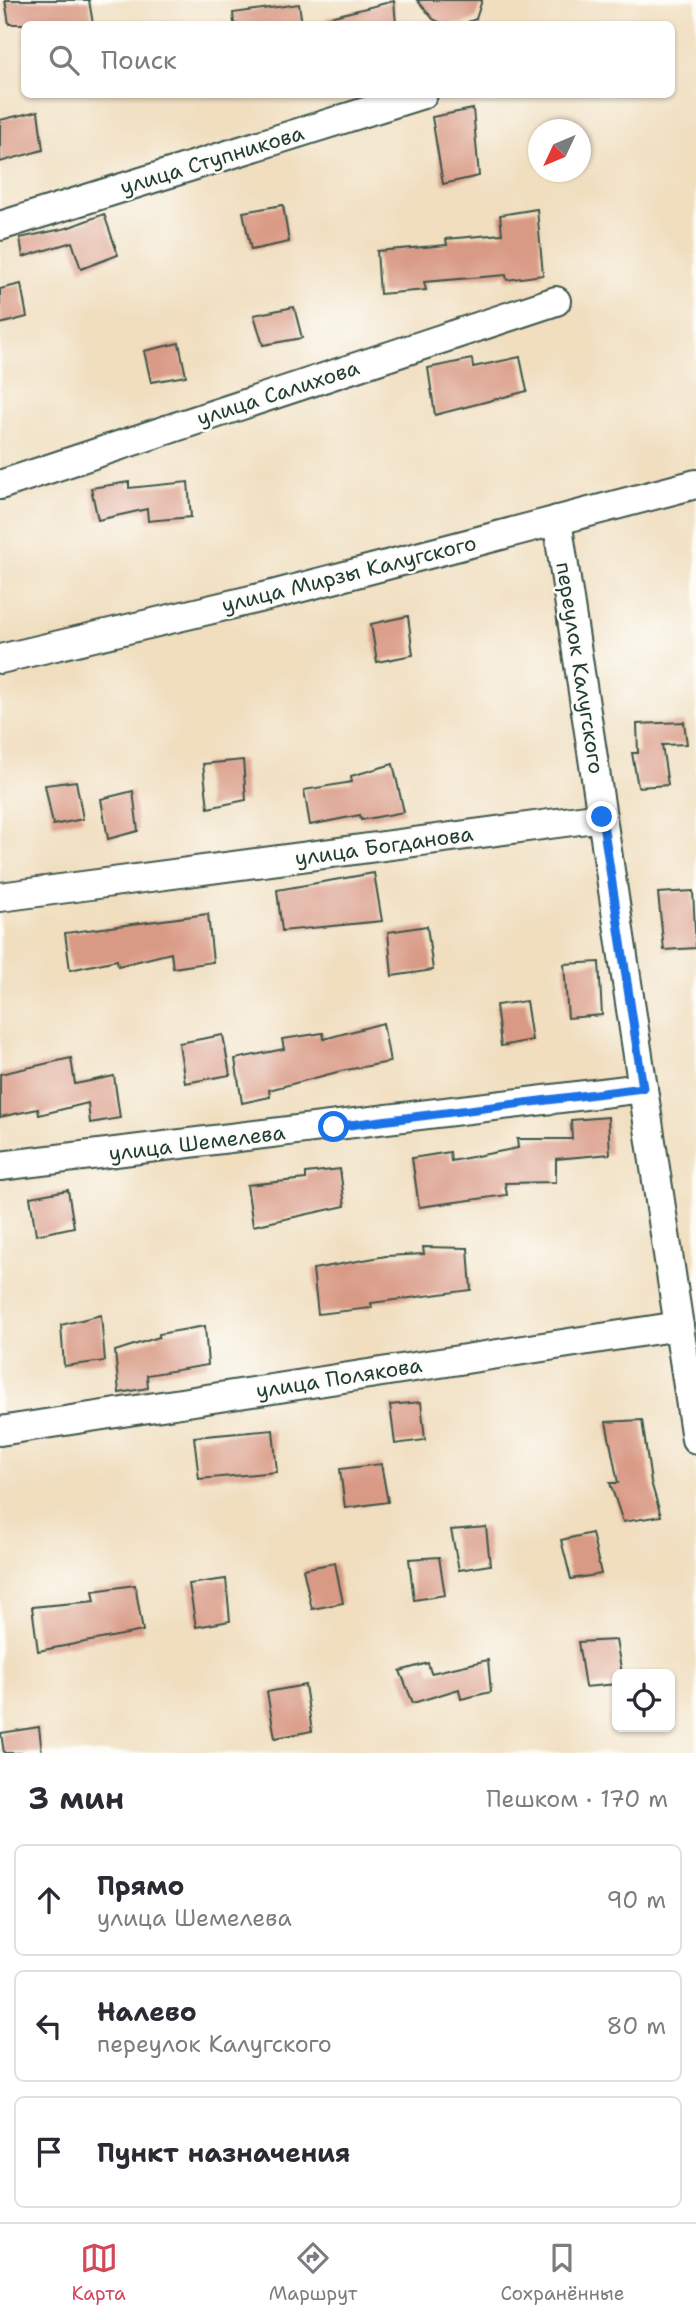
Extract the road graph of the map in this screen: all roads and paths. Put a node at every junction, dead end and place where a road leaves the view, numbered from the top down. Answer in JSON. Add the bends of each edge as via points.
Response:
{"nodes":[{"id":1,"x":410,"y":98,"type":"edge"},
{"id":2,"x":0,"y":226,"type":"edge"},
{"id":3,"x":556,"y":301,"type":"dead end"},
{"id":4,"x":696,"y":484,"type":"edge"},
{"id":5,"x":0,"y":485,"type":"edge"},
{"id":6,"x":557,"y":520,"type":"junction"},
{"id":7,"x":0,"y":659,"type":"edge"},
{"id":8,"x":602,"y":817,"type":"junction"},
{"id":9,"x":0,"y":897,"type":"edge"},
{"id":10,"x":643,"y":1088,"type":"junction"},
{"id":11,"x":0,"y":1166,"type":"edge"},
{"id":12,"x":679,"y":1326,"type":"junction"},
{"id":13,"x":0,"y":1431,"type":"edge"},
{"id":14,"x":696,"y":1439,"type":"edge"}],
"edges":[{"from":1,"to":2,"type":"street","name":"улица Ступникова"},
{"from":3,"to":5,"type":"street","name":"улица Салихова"},
{"from":4,"to":6,"type":"street","name":"улица Мирзы Калугского"},
{"from":6,"to":7,"type":"street","name":"улица Мирзы Калугского"},
{"from":6,"to":8,"type":"street","name":"переулок Калугского"},
{"from":8,"to":9,"type":"street","name":"улица Богданова"},
{"from":8,"to":10,"type":"street","name":"переулок Калугского"},
{"from":10,"to":11,"type":"street","name":"улица Шемелева"},
{"from":10,"to":12,"type":"street","name":"переулок Калугского"},
{"from":12,"to":13,"type":"street","name":"улица Полякова"},
{"from":12,"to":14,"type":"street","name":"переулок Калугского"}]}
